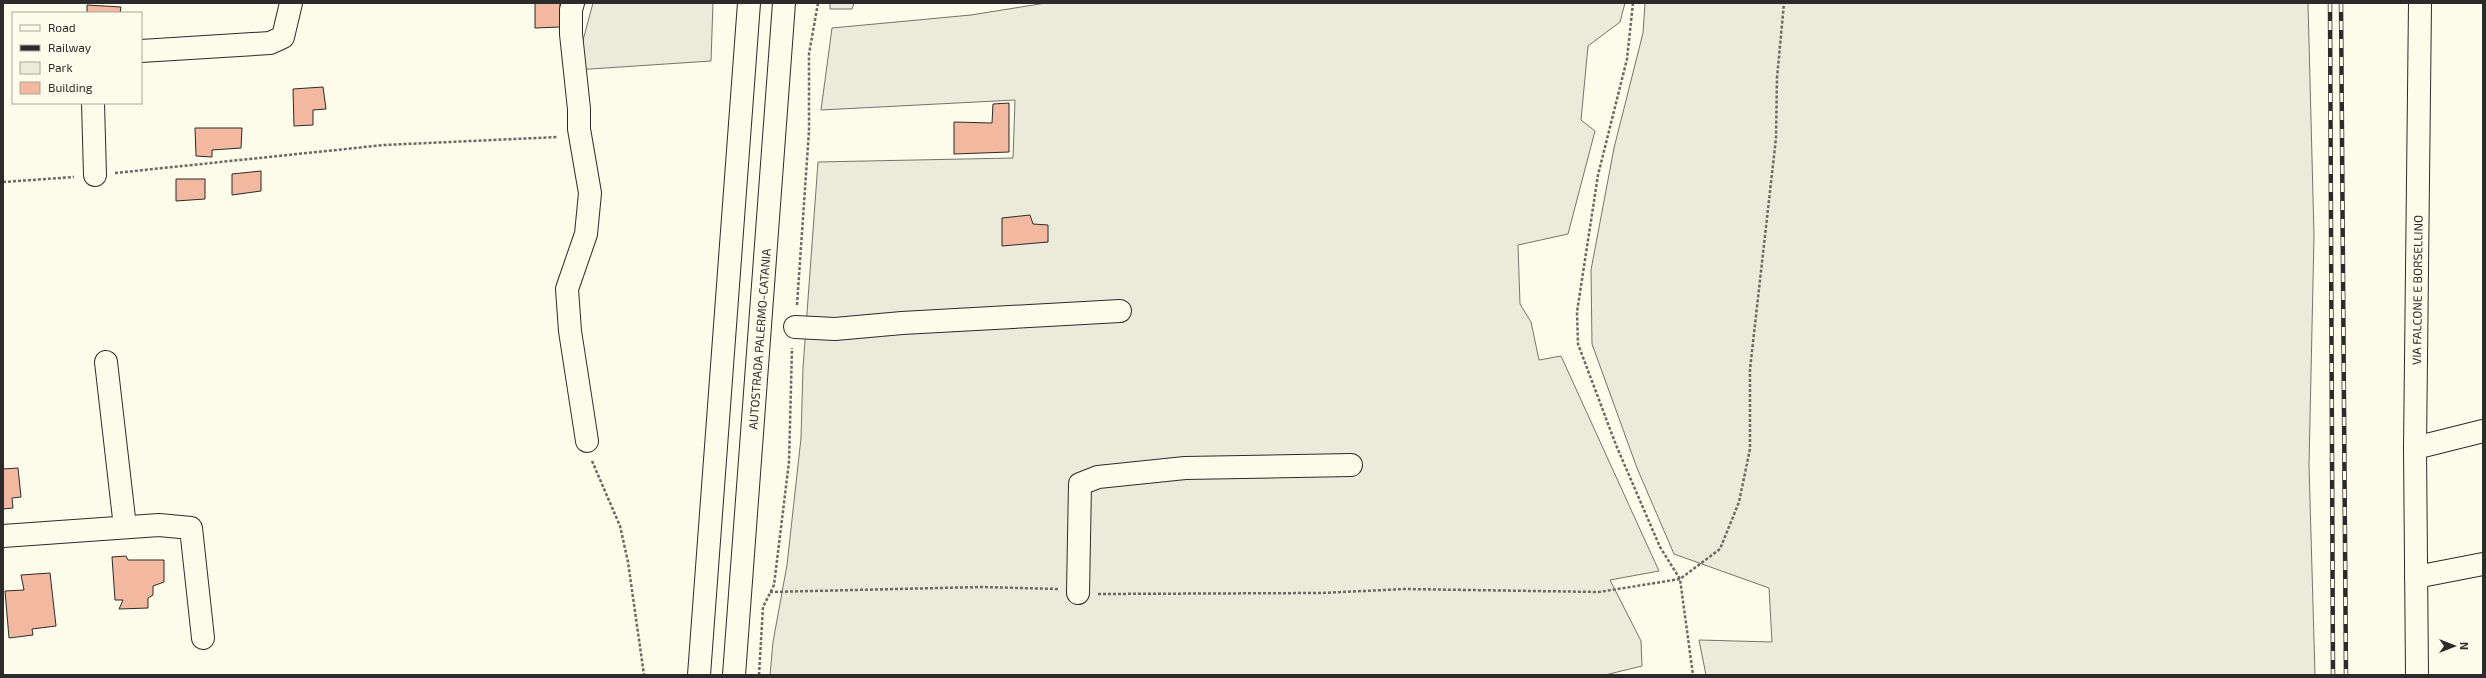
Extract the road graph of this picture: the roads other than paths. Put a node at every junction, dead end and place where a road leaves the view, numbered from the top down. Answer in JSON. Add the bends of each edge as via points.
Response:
{"nodes":[{"id":1,"x":291,"y":3,"type":"edge"},
{"id":2,"x":574,"y":3,"type":"edge"},
{"id":3,"x":749,"y":3,"type":"edge"},
{"id":4,"x":784,"y":3,"type":"edge"},
{"id":5,"x":2420,"y":3,"type":"edge"},
{"id":6,"x":142,"y":51,"type":"edge"},
{"id":7,"x":93,"y":104,"type":"edge"},
{"id":8,"x":95,"y":175,"type":"road end"},
{"id":9,"x":1120,"y":311,"type":"dead end"},
{"id":10,"x":795,"y":327,"type":"dead end"},
{"id":11,"x":106,"y":362,"type":"dead end"},
{"id":12,"x":2483,"y":431,"type":"edge"},
{"id":13,"x":587,"y":441,"type":"road end"},
{"id":14,"x":2415,"y":448,"type":"junction"},
{"id":15,"x":1350,"y":465,"type":"dead end"},
{"id":16,"x":125,"y":527,"type":"junction"},
{"id":17,"x":3,"y":536,"type":"edge"},
{"id":18,"x":2483,"y":564,"type":"edge"},
{"id":19,"x":2416,"y":577,"type":"junction"},
{"id":20,"x":1078,"y":594,"type":"road end"},
{"id":21,"x":203,"y":638,"type":"dead end"},
{"id":22,"x":699,"y":675,"type":"edge"},
{"id":23,"x":734,"y":675,"type":"edge"},
{"id":24,"x":2417,"y":675,"type":"edge"}],
"edges":[{"from":1,"to":6,"type":"main road","via":[[283,37],[270,43]]},
{"from":2,"to":13,"type":"main road","via":[[571,10],[571,34],[580,136],[590,193],[586,234],[567,289],[570,331]]},
{"from":3,"to":22,"type":"main road"},
{"from":4,"to":23,"type":"main road","name":"AUTOSTRADA PALERMO-CATANIA"},
{"from":5,"to":14,"type":"main road","name":"VIA FALCONE E BORSELLINO"},
{"from":7,"to":8,"type":"main road"},
{"from":9,"to":10,"type":"main road","via":[[835,329]]},
{"from":11,"to":16,"type":"main road"},
{"from":12,"to":14,"type":"main road"},
{"from":14,"to":19,"type":"main road","name":"VIA FALCONE E BORSELLINO"},
{"from":15,"to":20,"type":"main road","via":[[1185,468],[1098,476],[1080,484]]},
{"from":16,"to":17,"type":"main road"},
{"from":16,"to":21,"type":"main road","via":[[159,525],[191,528]]},
{"from":18,"to":19,"type":"main road"},
{"from":19,"to":24,"type":"main road","name":"VIA FALCONE E BORSELLINO"}]}
